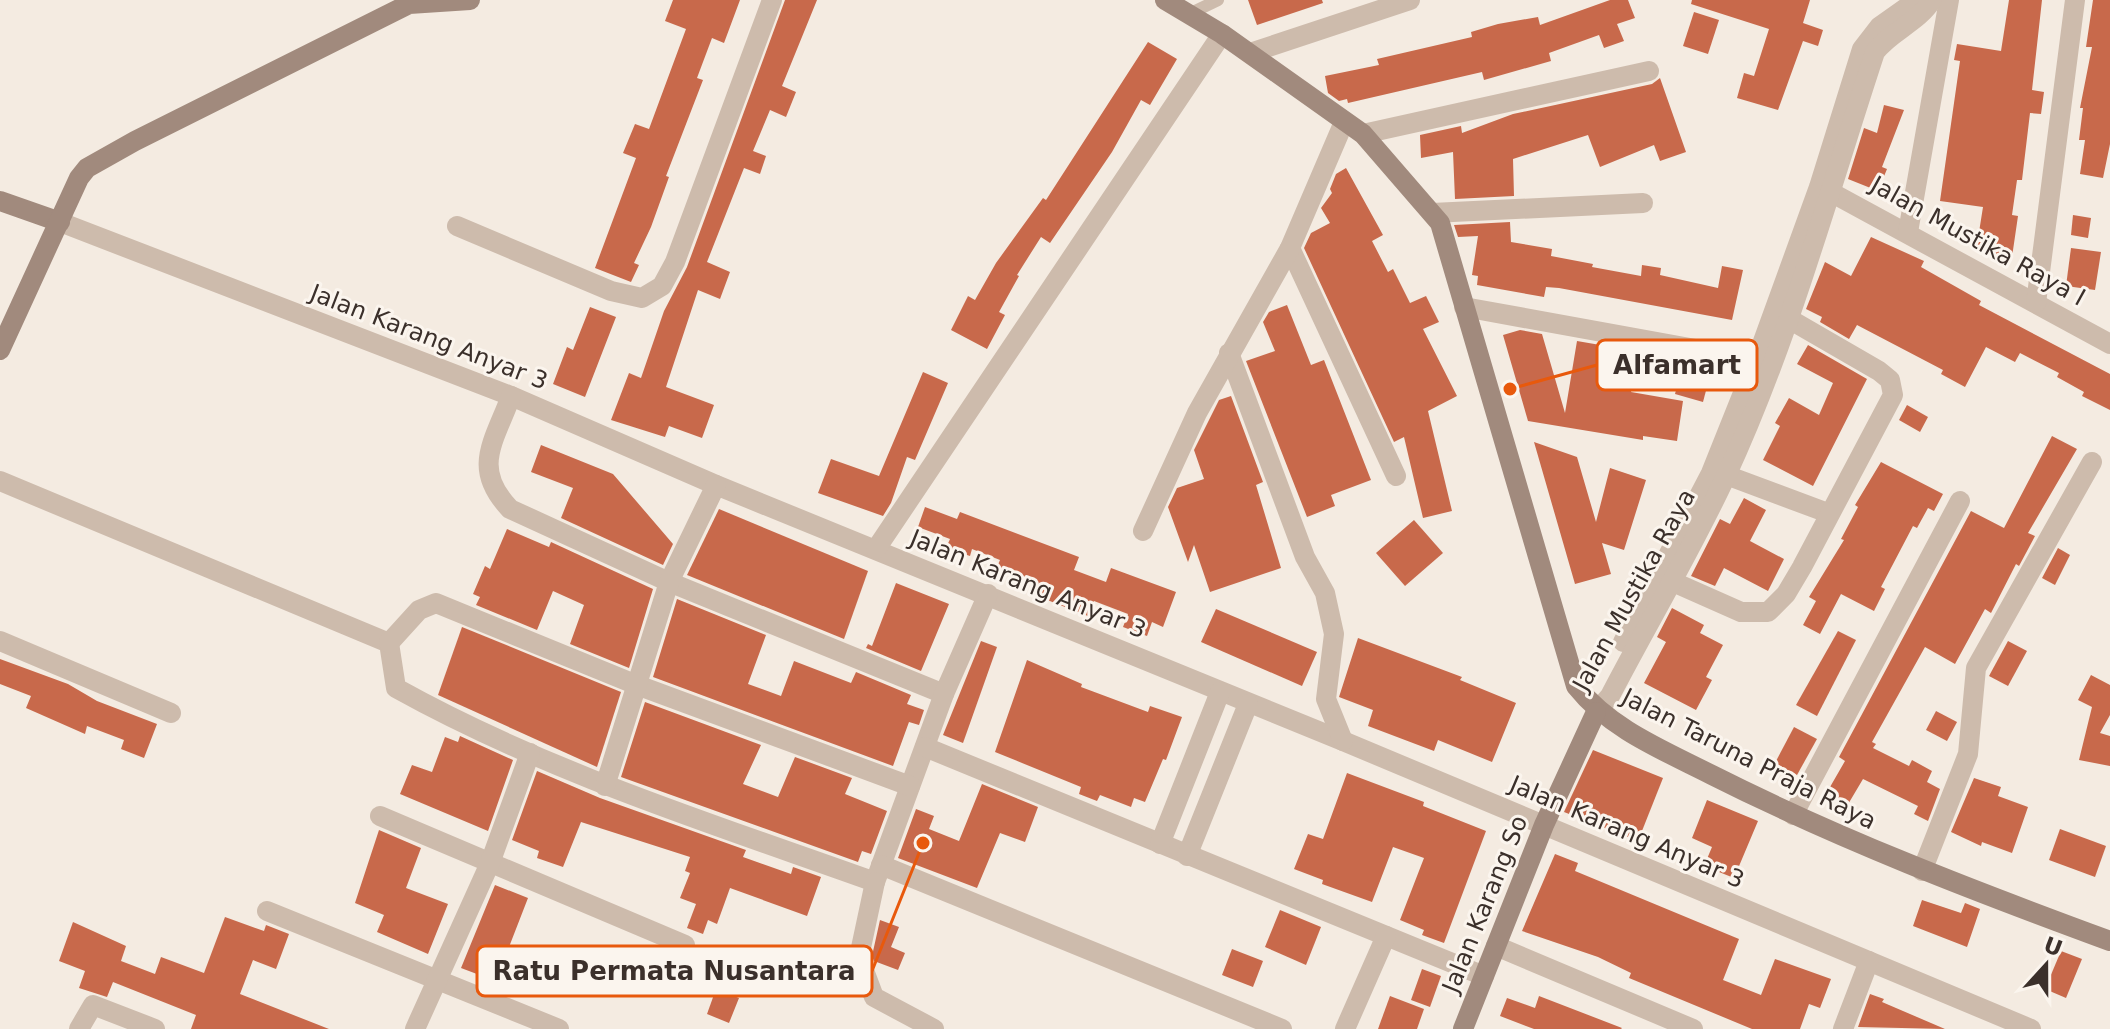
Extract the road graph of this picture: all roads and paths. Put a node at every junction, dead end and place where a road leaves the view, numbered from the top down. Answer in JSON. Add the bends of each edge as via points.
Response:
{"nodes":[{"id":1,"x":470,"y":0,"type":"edge"},
{"id":2,"x":772,"y":0,"type":"edge"},
{"id":3,"x":1165,"y":0,"type":"edge"},
{"id":4,"x":1218,"y":0,"type":"edge"},
{"id":5,"x":1410,"y":0,"type":"edge"},
{"id":6,"x":1949,"y":0,"type":"edge"},
{"id":7,"x":2075,"y":0,"type":"edge"},
{"id":8,"x":406,"y":2,"type":"edge"},
{"id":9,"x":1923,"y":3,"type":"edge"},
{"id":10,"x":1189,"y":14,"type":"junction"},
{"id":11,"x":1222,"y":34,"type":"junction"},
{"id":12,"x":1250,"y":53,"type":"junction"},
{"id":13,"x":1649,"y":71,"type":"dead end"},
{"id":14,"x":1344,"y":122,"type":"junction"},
{"id":15,"x":1363,"y":134,"type":"junction"},
{"id":16,"x":1826,"y":189,"type":"junction"},
{"id":17,"x":0,"y":201,"type":"edge"},
{"id":18,"x":1643,"y":203,"type":"dead end"},
{"id":19,"x":1432,"y":213,"type":"junction"},
{"id":20,"x":60,"y":222,"type":"junction"},
{"id":21,"x":457,"y":226,"type":"dead end"},
{"id":22,"x":1908,"y":232,"type":"junction"},
{"id":23,"x":1290,"y":248,"type":"junction"},
{"id":24,"x":2036,"y":303,"type":"junction"},
{"id":25,"x":1464,"y":307,"type":"junction"},
{"id":26,"x":1782,"y":314,"type":"junction"},
{"id":27,"x":2110,"y":344,"type":"edge"},
{"id":28,"x":0,"y":350,"type":"edge"},
{"id":29,"x":1229,"y":353,"type":"junction"},
{"id":30,"x":1764,"y":361,"type":"junction"},
{"id":31,"x":511,"y":396,"type":"junction"},
{"id":32,"x":2092,"y":462,"type":"dead end"},
{"id":33,"x":1726,"y":475,"type":"junction"},
{"id":34,"x":1396,"y":476,"type":"dead end"},
{"id":35,"x":0,"y":481,"type":"edge"},
{"id":36,"x":716,"y":485,"type":"junction"},
{"id":37,"x":1960,"y":501,"type":"dead end"},
{"id":38,"x":1828,"y":513,"type":"junction"},
{"id":39,"x":1143,"y":531,"type":"dead end"},
{"id":40,"x":876,"y":549,"type":"junction"},
{"id":41,"x":1671,"y":581,"type":"junction"},
{"id":42,"x":669,"y":582,"type":"junction"},
{"id":43,"x":988,"y":594,"type":"junction"},
{"id":44,"x":0,"y":641,"type":"edge"},
{"id":45,"x":389,"y":643,"type":"junction"},
{"id":46,"x":637,"y":685,"type":"junction"},
{"id":47,"x":1220,"y":692,"type":"junction"},
{"id":48,"x":944,"y":694,"type":"junction"},
{"id":49,"x":1248,"y":704,"type":"junction"},
{"id":50,"x":1596,"y":712,"type":"junction"},
{"id":51,"x":171,"y":713,"type":"dead end"},
{"id":52,"x":1343,"y":741,"type":"junction"},
{"id":53,"x":925,"y":747,"type":"junction"},
{"id":54,"x":530,"y":753,"type":"junction"},
{"id":55,"x":605,"y":786,"type":"junction"},
{"id":56,"x":910,"y":786,"type":"junction"},
{"id":57,"x":1793,"y":815,"type":"junction"},
{"id":58,"x":380,"y":816,"type":"dead end"},
{"id":59,"x":1544,"y":825,"type":"junction"},
{"id":60,"x":1160,"y":844,"type":"junction"},
{"id":61,"x":1187,"y":856,"type":"junction"},
{"id":62,"x":490,"y":863,"type":"junction"},
{"id":63,"x":1922,"y":871,"type":"junction"},
{"id":64,"x":878,"y":874,"type":"junction"},
{"id":65,"x":267,"y":911,"type":"dead end"},
{"id":66,"x":1386,"y":936,"type":"junction"},
{"id":67,"x":2110,"y":941,"type":"edge"},
{"id":68,"x":685,"y":945,"type":"dead end"},
{"id":69,"x":1496,"y":946,"type":"junction"},
{"id":70,"x":1869,"y":961,"type":"junction"},
{"id":71,"x":1484,"y":976,"type":"junction"},
{"id":72,"x":438,"y":979,"type":"junction"},
{"id":73,"x":79,"y":1029,"type":"edge"},
{"id":74,"x":155,"y":1029,"type":"edge"},
{"id":75,"x":415,"y":1029,"type":"edge"},
{"id":76,"x":559,"y":1029,"type":"edge"},
{"id":77,"x":934,"y":1029,"type":"edge"},
{"id":78,"x":1282,"y":1029,"type":"edge"},
{"id":79,"x":1345,"y":1029,"type":"edge"},
{"id":80,"x":1463,"y":1029,"type":"edge"},
{"id":81,"x":1693,"y":1029,"type":"edge"},
{"id":82,"x":1843,"y":1029,"type":"edge"},
{"id":83,"x":2031,"y":1029,"type":"edge"}],
"edges":[{"from":1,"to":8,"type":"street"},
{"from":2,"to":21,"type":"street","via":[[662,286],[642,298],[611,291]]},
{"from":3,"to":10,"type":"street","name":"Jalan Taruna Praja Raya"},
{"from":4,"to":10,"type":"lane"},
{"from":5,"to":12,"type":"street"},
{"from":6,"to":22,"type":"street"},
{"from":7,"to":24,"type":"street"},
{"from":8,"to":20,"type":"street","via":[[87,168]]},
{"from":9,"to":16,"type":"street","name":"Jalan Mustika Raya","via":[[1879,27],[1862,49]]},
{"from":10,"to":11,"type":"street","name":"Jalan Taruna Praja Raya"},
{"from":11,"to":12,"type":"street","name":"Jalan Taruna Praja Raya"},
{"from":11,"to":40,"type":"street"},
{"from":12,"to":14,"type":"street","name":"Jalan Taruna Praja Raya"},
{"from":13,"to":15,"type":"street"},
{"from":14,"to":15,"type":"street","name":"Jalan Taruna Praja Raya"},
{"from":14,"to":23,"type":"street"},
{"from":15,"to":19,"type":"street","name":"Jalan Taruna Praja Raya"},
{"from":16,"to":22,"type":"street","name":"Jalan Mustika Raya I"},
{"from":16,"to":26,"type":"street","name":"Jalan Mustika Raya"},
{"from":17,"to":20,"type":"street","name":"Jalan Karang Anyar 3"},
{"from":18,"to":19,"type":"street"},
{"from":19,"to":25,"type":"street","name":"Jalan Taruna Praja Raya","via":[[1446,238]]},
{"from":20,"to":28,"type":"street"},
{"from":20,"to":31,"type":"street","name":"Jalan Karang Anyar 3"},
{"from":22,"to":24,"type":"street","name":"Jalan Mustika Raya I"},
{"from":23,"to":29,"type":"street"},
{"from":23,"to":34,"type":"street"},
{"from":24,"to":27,"type":"street","name":"Jalan Mustika Raya I"},
{"from":25,"to":30,"type":"street"},
{"from":25,"to":50,"type":"street","name":"Jalan Taruna Praja Raya","via":[[1576,686]]},
{"from":26,"to":30,"type":"street","name":"Jalan Mustika Raya"},
{"from":26,"to":38,"type":"street","via":[[1890,380],[1893,395]]},
{"from":29,"to":39,"type":"street"},
{"from":29,"to":52,"type":"street","via":[[1305,557],[1325,593],[1334,634],[1326,699]]},
{"from":30,"to":33,"type":"street","name":"Jalan Mustika Raya"},
{"from":30,"to":50,"type":"street","name":"Jalan Mustika Raya","via":[[1599,689]]},
{"from":31,"to":36,"type":"street","name":"Jalan Karang Anyar 3"},
{"from":31,"to":42,"type":"street","via":[[486,463],[494,493],[510,509]]},
{"from":32,"to":63,"type":"street","via":[[1976,668],[1968,754]]},
{"from":33,"to":38,"type":"street"},
{"from":33,"to":41,"type":"street","name":"Jalan Mustika Raya"},
{"from":35,"to":45,"type":"street"},
{"from":36,"to":40,"type":"street","name":"Jalan Karang Anyar 3"},
{"from":36,"to":42,"type":"street"},
{"from":37,"to":57,"type":"street"},
{"from":38,"to":41,"type":"street","via":[[1786,594],[1768,612],[1741,612]]},
{"from":40,"to":43,"type":"street","name":"Jalan Karang Anyar 3"},
{"from":41,"to":50,"type":"street","name":"Jalan Mustika Raya","via":[[1610,696]]},
{"from":42,"to":46,"type":"street"},
{"from":42,"to":48,"type":"street"},
{"from":43,"to":47,"type":"street","name":"Jalan Karang Anyar 3"},
{"from":43,"to":48,"type":"street"},
{"from":44,"to":51,"type":"street"},
{"from":45,"to":46,"type":"street","via":[[419,610],[436,603]]},
{"from":45,"to":54,"type":"street","via":[[396,688]]},
{"from":46,"to":55,"type":"street"},
{"from":46,"to":56,"type":"street"},
{"from":47,"to":49,"type":"street","name":"Jalan Karang Anyar 3"},
{"from":47,"to":60,"type":"street"},
{"from":48,"to":53,"type":"street"},
{"from":49,"to":52,"type":"street","name":"Jalan Karang Anyar 3"},
{"from":49,"to":61,"type":"street"},
{"from":50,"to":57,"type":"street","name":"Jalan Taruna Praja Raya"},
{"from":50,"to":59,"type":"street","name":"Jalan Karang So"},
{"from":52,"to":59,"type":"street","name":"Jalan Karang Anyar 3"},
{"from":53,"to":56,"type":"street"},
{"from":53,"to":60,"type":"street"},
{"from":54,"to":55,"type":"street"},
{"from":54,"to":62,"type":"street"},
{"from":55,"to":64,"type":"street"},
{"from":56,"to":64,"type":"street"},
{"from":57,"to":63,"type":"street","name":"Jalan Taruna Praja Raya"},
{"from":58,"to":62,"type":"street"},
{"from":59,"to":69,"type":"street","name":"Jalan Karang So"},
{"from":59,"to":70,"type":"street","name":"Jalan Karang Anyar 3"},
{"from":60,"to":61,"type":"street"},
{"from":61,"to":66,"type":"street"},
{"from":62,"to":68,"type":"street"},
{"from":62,"to":72,"type":"street"},
{"from":63,"to":67,"type":"street","name":"Jalan Taruna Praja Raya"},
{"from":64,"to":77,"type":"street","via":[[859,957],[874,997]]},
{"from":64,"to":78,"type":"street"},
{"from":65,"to":72,"type":"street"},
{"from":66,"to":71,"type":"street"},
{"from":66,"to":79,"type":"street"},
{"from":69,"to":71,"type":"street","name":"Jalan Karang So"},
{"from":69,"to":81,"type":"street"},
{"from":70,"to":82,"type":"street"},
{"from":70,"to":83,"type":"street","name":"Jalan Karang Anyar 3"},
{"from":71,"to":80,"type":"street","name":"Jalan Karang So"},
{"from":72,"to":75,"type":"street"},
{"from":72,"to":76,"type":"street"},
{"from":73,"to":74,"type":"street","via":[[93,1005]]}]}
